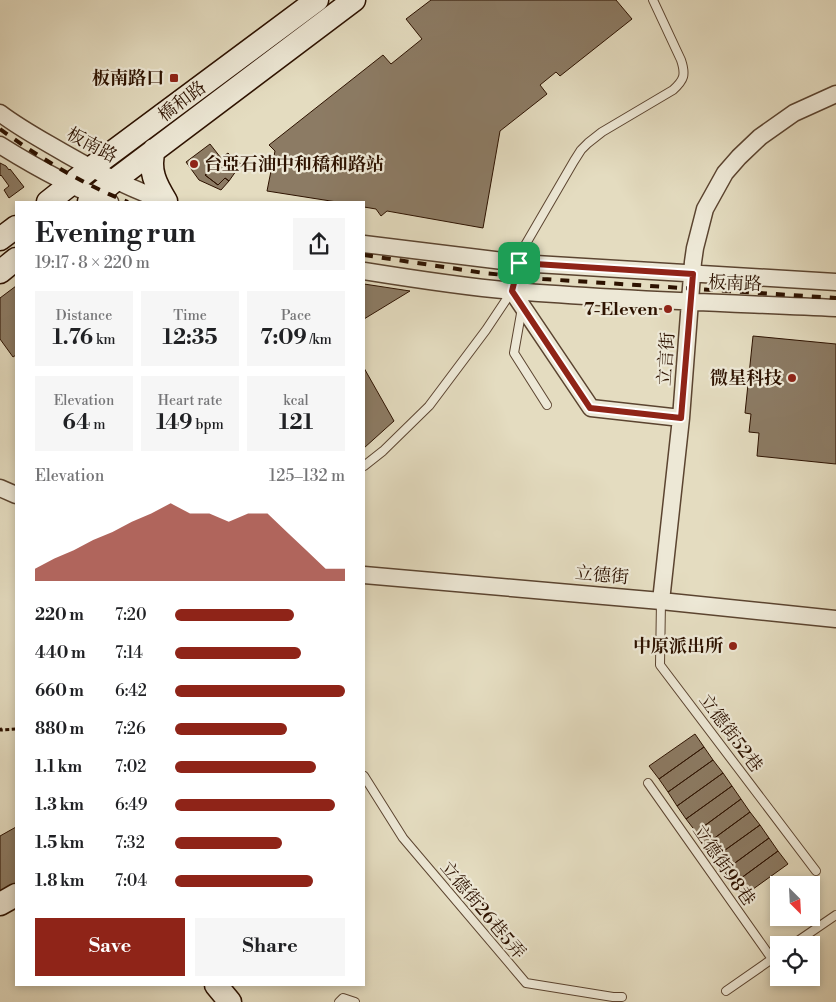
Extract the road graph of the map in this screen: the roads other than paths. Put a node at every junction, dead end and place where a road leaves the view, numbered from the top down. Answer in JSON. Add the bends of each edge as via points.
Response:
{"nodes":[{"id":1,"x":317,"y":0,"type":"edge"},
{"id":2,"x":354,"y":0,"type":"edge"},
{"id":3,"x":653,"y":0,"type":"edge"},
{"id":4,"x":836,"y":94,"type":"edge"},
{"id":5,"x":0,"y":113,"type":"edge"},
{"id":6,"x":0,"y":145,"type":"edge"},
{"id":7,"x":154,"y":150,"type":"junction"},
{"id":8,"x":91,"y":168,"type":"junction"},
{"id":9,"x":115,"y":180,"type":"junction"},
{"id":10,"x":71,"y":185,"type":"junction"},
{"id":11,"x":49,"y":201,"type":"edge"},
{"id":12,"x":98,"y":201,"type":"edge"},
{"id":13,"x":166,"y":201,"type":"edge"},
{"id":14,"x":167,"y":201,"type":"edge"},
{"id":15,"x":15,"y":228,"type":"edge"},
{"id":16,"x":0,"y":239,"type":"edge"},
{"id":17,"x":365,"y":244,"type":"edge"},
{"id":18,"x":15,"y":260,"type":"edge"},
{"id":19,"x":519,"y":263,"type":"junction"},
{"id":20,"x":365,"y":271,"type":"edge"},
{"id":21,"x":0,"y":272,"type":"edge"},
{"id":22,"x":693,"y":274,"type":"junction"},
{"id":23,"x":836,"y":282,"type":"edge"},
{"id":24,"x":512,"y":291,"type":"junction"},
{"id":25,"x":690,"y":302,"type":"junction"},
{"id":26,"x":522,"y":306,"type":"junction"},
{"id":27,"x":836,"y":308,"type":"edge"},
{"id":28,"x":547,"y":405,"type":"dead end"},
{"id":29,"x":681,"y":418,"type":"junction"},
{"id":30,"x":365,"y":465,"type":"edge"},
{"id":31,"x":0,"y":488,"type":"edge"},
{"id":32,"x":15,"y":495,"type":"edge"},
{"id":33,"x":365,"y":574,"type":"edge"},
{"id":34,"x":661,"y":601,"type":"junction"},
{"id":35,"x":836,"y":619,"type":"edge"},
{"id":36,"x":365,"y":778,"type":"edge"},
{"id":37,"x":648,"y":783,"type":"dead end"},
{"id":38,"x":816,"y":871,"type":"dead end"},
{"id":39,"x":15,"y":896,"type":"edge"},
{"id":40,"x":0,"y":904,"type":"edge"},
{"id":41,"x":836,"y":915,"type":"edge"},
{"id":42,"x":805,"y":936,"type":"edge"},
{"id":43,"x":770,"y":949,"type":"edge"},
{"id":44,"x":770,"y":960,"type":"edge"},
{"id":45,"x":217,"y":986,"type":"edge"},
{"id":46,"x":726,"y":991,"type":"dead end"},
{"id":47,"x":622,"y":997,"type":"dead end"},
{"id":48,"x":230,"y":1002,"type":"edge"},
{"id":49,"x":339,"y":1002,"type":"edge"},
{"id":50,"x":355,"y":1002,"type":"edge"}],
"edges":[{"from":1,"to":8,"type":"street","name":"橋和路"},
{"from":2,"to":7,"type":"street","name":"橋和路"},
{"from":3,"to":19,"type":"lane","via":[[682,60],[684,76],[681,83],[602,132],[581,150],[524,247]]},
{"from":4,"to":22,"type":"street","name":"立言街","via":[[794,114],[760,137],[725,173],[705,209],[695,248]]},
{"from":5,"to":8,"type":"street","name":"板南路"},
{"from":6,"to":10,"type":"street"},
{"from":7,"to":9,"type":"street","name":"橋和路"},
{"from":7,"to":14,"type":"street","via":[[152,169],[158,188]]},
{"from":8,"to":9,"type":"street","name":"板南路"},
{"from":8,"to":10,"type":"street","name":"橋和路"},
{"from":9,"to":12,"type":"street","name":"橋和路"},
{"from":9,"to":13,"type":"street","name":"板南路"},
{"from":10,"to":11,"type":"street","name":"橋和路"},
{"from":10,"to":12,"type":"street"},
{"from":15,"to":16,"type":"street"},
{"from":17,"to":19,"type":"street","name":"板南路"},
{"from":18,"to":21,"type":"street"},
{"from":19,"to":22,"type":"street","name":"板南路"},
{"from":19,"to":24,"type":"lane"},
{"from":20,"to":24,"type":"street","name":"板南路"},
{"from":22,"to":23,"type":"street","name":"板南路"},
{"from":22,"to":25,"type":"street","name":"立言街"},
{"from":24,"to":25,"type":"street","name":"板南路"},
{"from":24,"to":26,"type":"street"},
{"from":24,"to":30,"type":"lane","via":[[429,406]]},
{"from":25,"to":27,"type":"street","name":"板南路"},
{"from":25,"to":29,"type":"street","name":"立言街"},
{"from":26,"to":28,"type":"lane","via":[[514,353]]},
{"from":26,"to":29,"type":"street","via":[[590,408]]},
{"from":29,"to":34,"type":"street","name":"立言街"},
{"from":31,"to":32,"type":"street"},
{"from":33,"to":34,"type":"street","name":"立德街"},
{"from":34,"to":35,"type":"street","name":"立德街"},
{"from":34,"to":38,"type":"lane","name":"立德街52巷","via":[[660,664]]},
{"from":36,"to":47,"type":"lane","name":"立德街26巷5弄","via":[[403,838],[526,984]]},
{"from":37,"to":43,"type":"lane","name":"立德街98巷"},
{"from":39,"to":40,"type":"street"},
{"from":41,"to":42,"type":"lane"},
{"from":44,"to":46,"type":"lane"},
{"from":45,"to":48,"type":"street"},
{"from":49,"to":50,"type":"lane","via":[[343,998]]}]}
